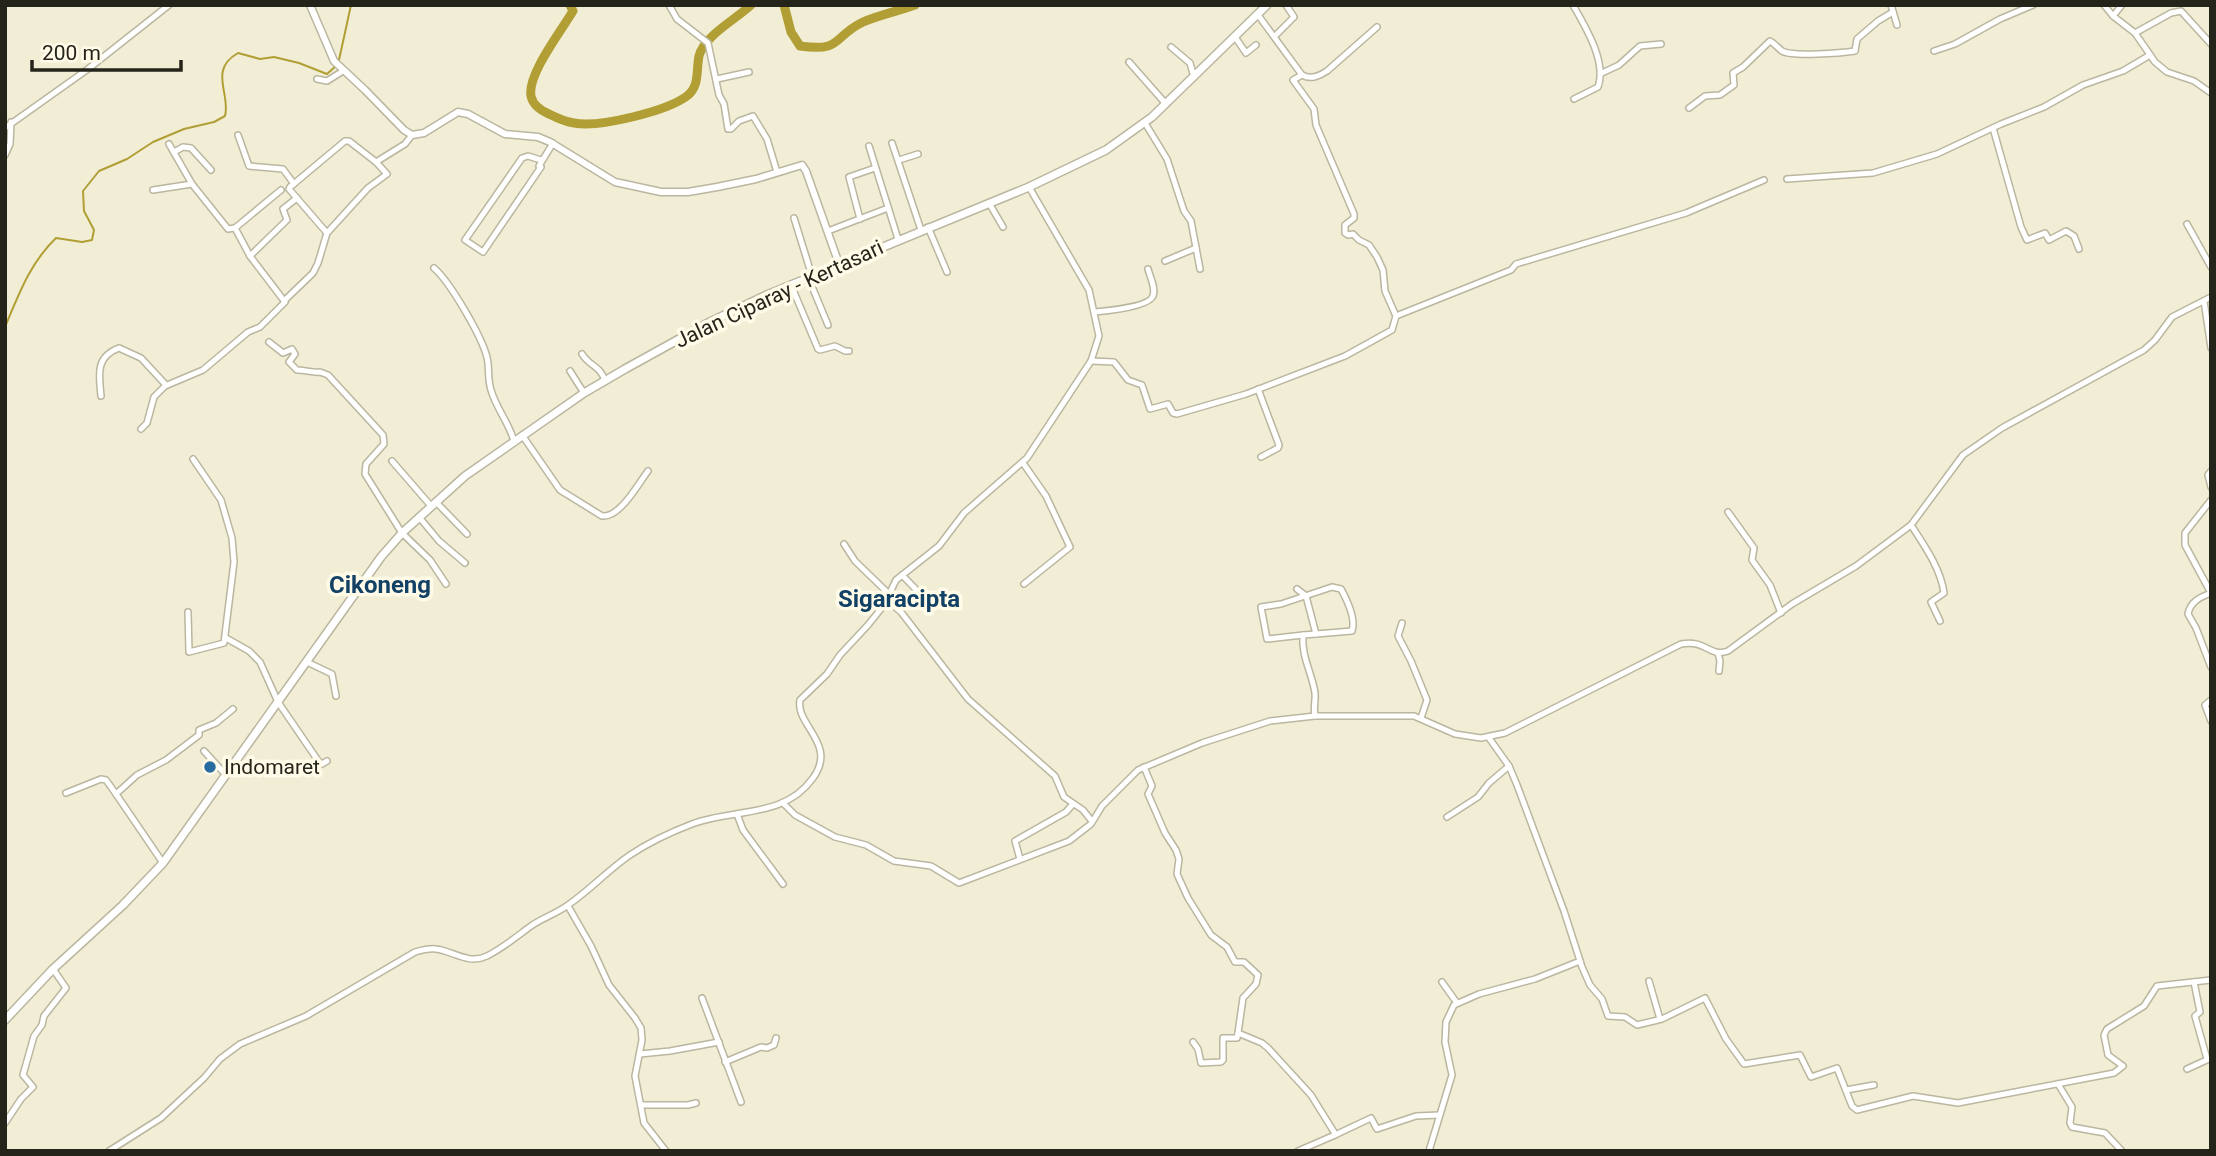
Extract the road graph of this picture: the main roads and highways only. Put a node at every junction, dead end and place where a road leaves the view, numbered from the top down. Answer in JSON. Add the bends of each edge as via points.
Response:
{"nodes":[{"id":1,"x":1268,"y":5,"type":"edge"},
{"id":2,"x":5,"y":1020,"type":"edge"}],
"edges":[{"from":1,"to":2,"type":"main road","name":"Jalan Ciparay - Kertasari","via":[[1145,123],[1088,160],[710,322],[584,393],[465,476],[381,557],[163,863]]}]}
